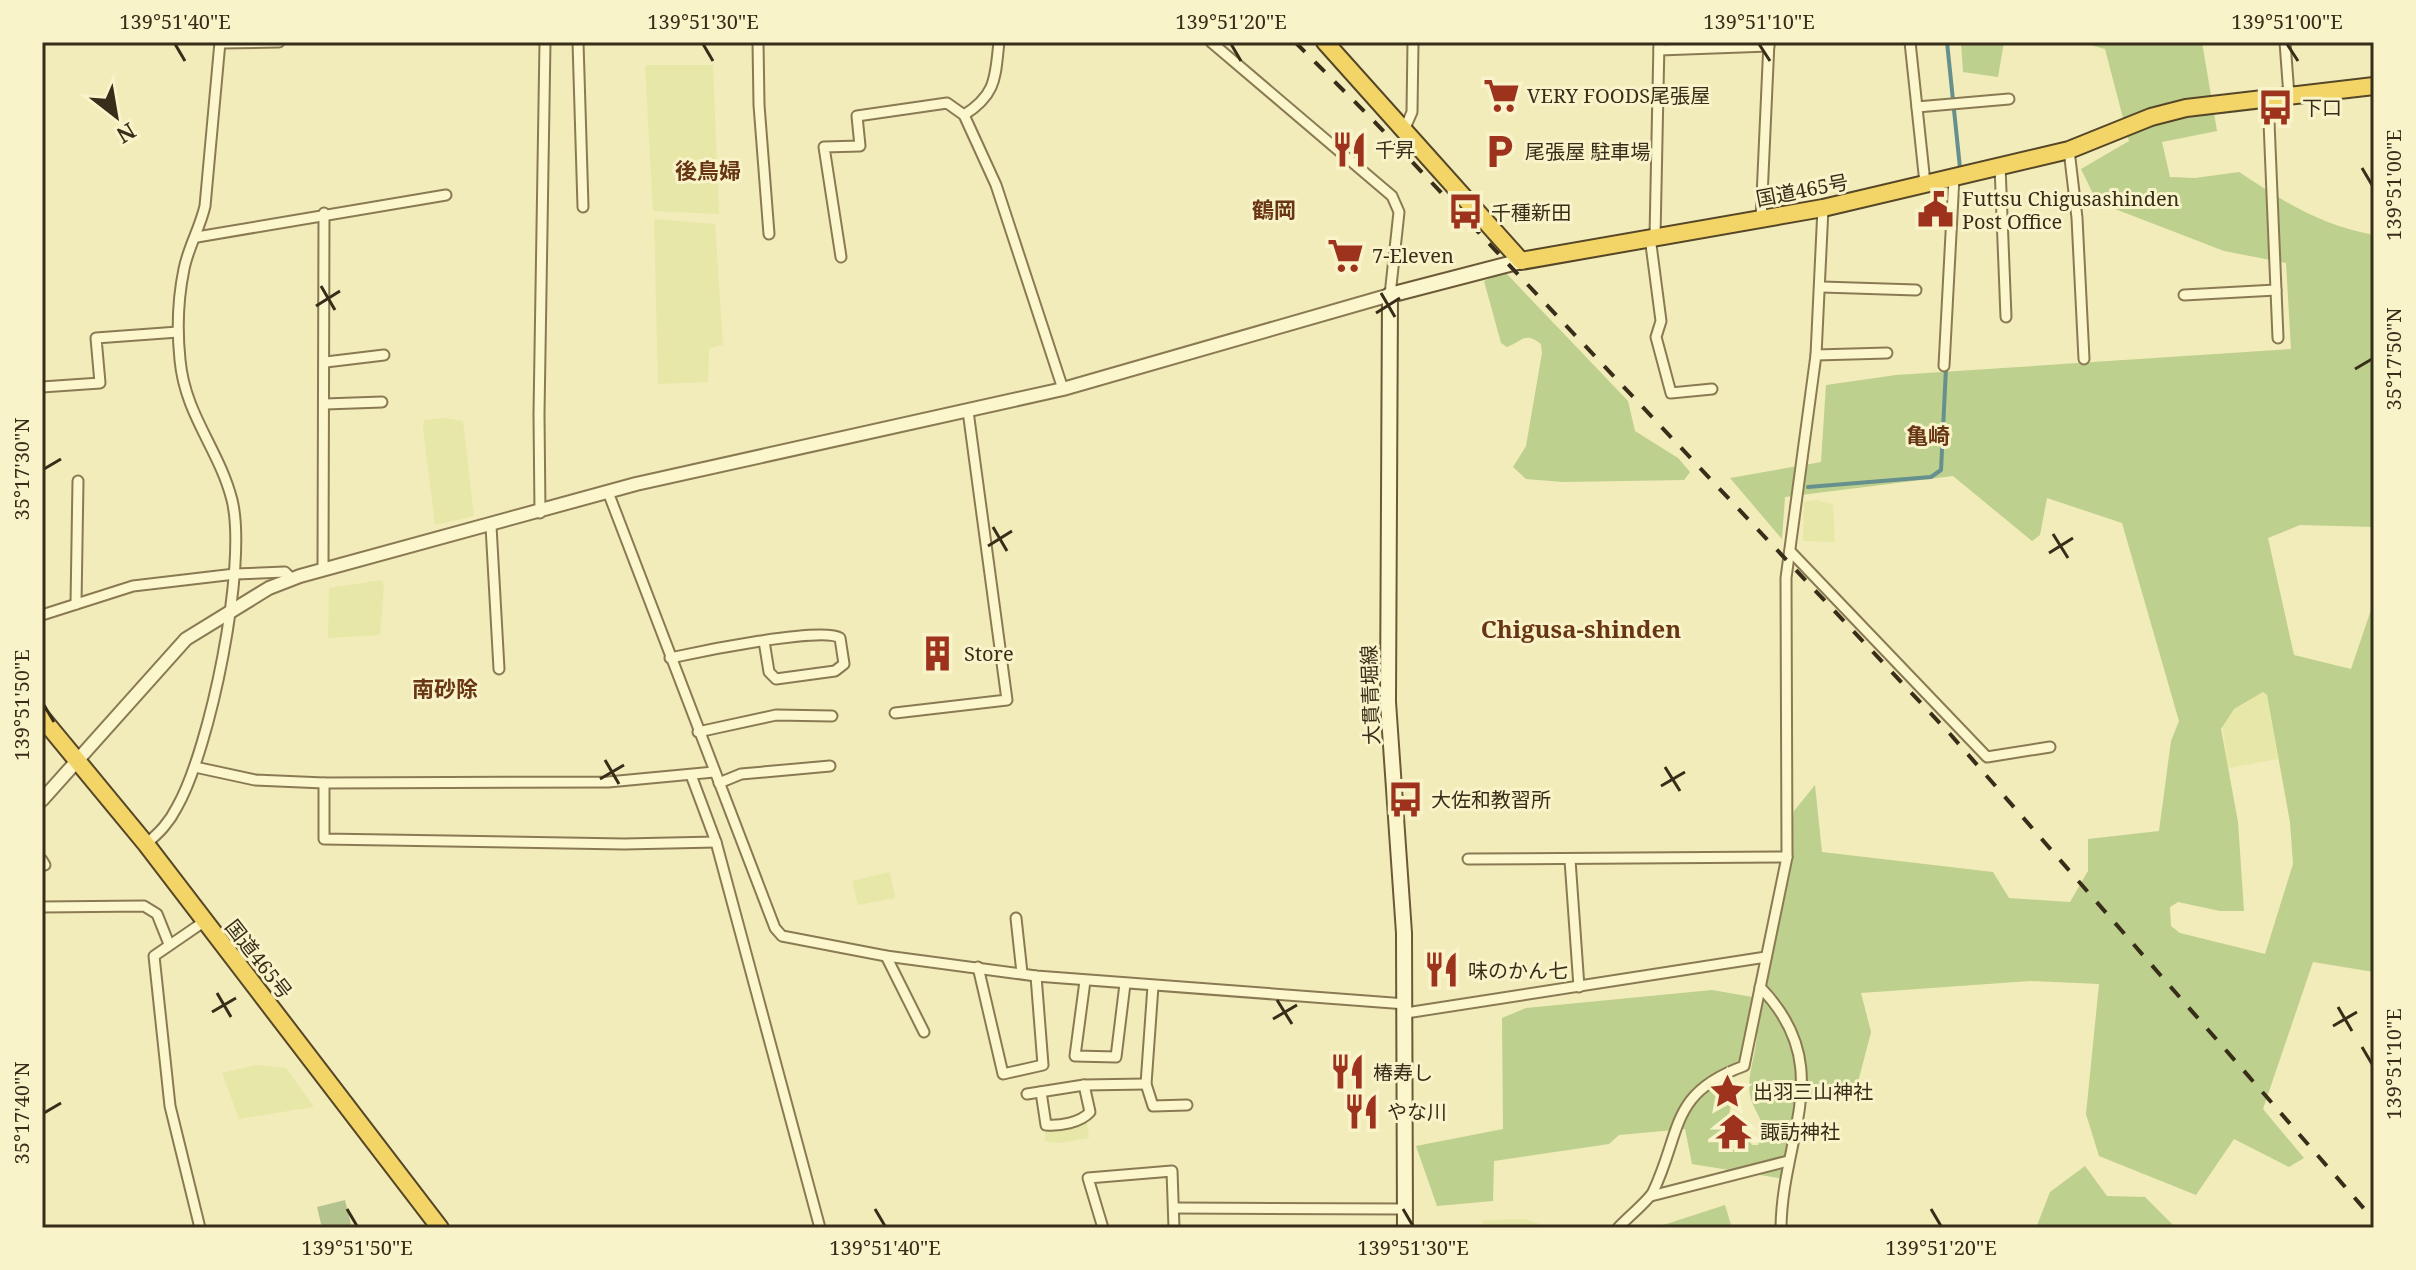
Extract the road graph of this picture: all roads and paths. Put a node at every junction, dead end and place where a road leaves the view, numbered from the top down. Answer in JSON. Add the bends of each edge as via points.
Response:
{"nodes":[{"id":1,"x":220,"y":42,"type":"edge"},
{"id":2,"x":279,"y":42,"type":"edge"},
{"id":3,"x":545,"y":42,"type":"edge"},
{"id":4,"x":578,"y":42,"type":"edge"},
{"id":5,"x":758,"y":42,"type":"edge"},
{"id":6,"x":999,"y":42,"type":"edge"},
{"id":7,"x":1211,"y":42,"type":"edge"},
{"id":8,"x":1325,"y":42,"type":"edge"},
{"id":9,"x":1413,"y":42,"type":"edge"},
{"id":10,"x":1910,"y":42,"type":"edge"},
{"id":11,"x":2285,"y":42,"type":"edge"},
{"id":12,"x":1769,"y":44,"type":"edge"},
{"id":13,"x":1659,"y":46,"type":"edge"},
{"id":14,"x":2374,"y":86,"type":"edge"},
{"id":15,"x":2289,"y":96,"type":"junction"},
{"id":16,"x":2268,"y":98,"type":"junction"},
{"id":17,"x":2009,"y":99,"type":"dead end"},
{"id":18,"x":1917,"y":107,"type":"junction"},
{"id":19,"x":964,"y":115,"type":"junction"},
{"id":20,"x":1405,"y":128,"type":"junction"},
{"id":21,"x":2069,"y":150,"type":"junction"},
{"id":22,"x":2000,"y":166,"type":"junction"},
{"id":23,"x":1954,"y":177,"type":"junction"},
{"id":24,"x":1925,"y":183,"type":"junction"},
{"id":25,"x":446,"y":195,"type":"dead end"},
{"id":26,"x":583,"y":207,"type":"dead end"},
{"id":27,"x":1823,"y":208,"type":"junction"},
{"id":28,"x":324,"y":213,"type":"junction"},
{"id":29,"x":1761,"y":219,"type":"junction"},
{"id":30,"x":769,"y":234,"type":"dead end"},
{"id":31,"x":1653,"y":236,"type":"junction"},
{"id":32,"x":197,"y":237,"type":"junction"},
{"id":33,"x":841,"y":257,"type":"dead end"},
{"id":34,"x":1521,"y":261,"type":"junction"},
{"id":35,"x":1822,"y":287,"type":"junction"},
{"id":36,"x":1916,"y":290,"type":"dead end"},
{"id":37,"x":2276,"y":290,"type":"junction"},
{"id":38,"x":1390,"y":295,"type":"junction"},
{"id":39,"x":2184,"y":295,"type":"dead end"},
{"id":40,"x":2006,"y":317,"type":"dead end"},
{"id":41,"x":178,"y":332,"type":"junction"},
{"id":42,"x":2278,"y":338,"type":"dead end"},
{"id":43,"x":1887,"y":353,"type":"dead end"},
{"id":44,"x":384,"y":355,"type":"dead end"},
{"id":45,"x":1816,"y":355,"type":"junction"},
{"id":46,"x":2084,"y":359,"type":"dead end"},
{"id":47,"x":326,"y":362,"type":"junction"},
{"id":48,"x":1944,"y":366,"type":"dead end"},
{"id":49,"x":42,"y":387,"type":"edge"},
{"id":50,"x":1063,"y":389,"type":"junction"},
{"id":51,"x":1712,"y":389,"type":"dead end"},
{"id":52,"x":382,"y":402,"type":"dead end"},
{"id":53,"x":325,"y":404,"type":"junction"},
{"id":54,"x":968,"y":411,"type":"junction"},
{"id":55,"x":78,"y":481,"type":"dead end"},
{"id":56,"x":608,"y":492,"type":"junction"},
{"id":57,"x":540,"y":513,"type":"junction"},
{"id":58,"x":491,"y":526,"type":"junction"},
{"id":59,"x":1790,"y":551,"type":"junction"},
{"id":60,"x":323,"y":569,"type":"junction"},
{"id":61,"x":235,"y":574,"type":"junction"},
{"id":62,"x":292,"y":579,"type":"junction"},
{"id":63,"x":76,"y":604,"type":"junction"},
{"id":64,"x":230,"y":611,"type":"junction"},
{"id":65,"x":42,"y":615,"type":"edge"},
{"id":66,"x":764,"y":641,"type":"junction"},
{"id":67,"x":670,"y":658,"type":"junction"},
{"id":68,"x":499,"y":669,"type":"dead end"},
{"id":69,"x":895,"y":713,"type":"dead end"},
{"id":70,"x":832,"y":716,"type":"dead end"},
{"id":71,"x":42,"y":718,"type":"edge"},
{"id":72,"x":698,"y":732,"type":"junction"},
{"id":73,"x":2050,"y":747,"type":"dead end"},
{"id":74,"x":76,"y":762,"type":"junction"},
{"id":75,"x":830,"y":766,"type":"dead end"},
{"id":76,"x":195,"y":767,"type":"junction"},
{"id":77,"x":714,"y":772,"type":"junction"},
{"id":78,"x":691,"y":775,"type":"junction"},
{"id":79,"x":324,"y":783,"type":"junction"},
{"id":80,"x":719,"y":783,"type":"junction"},
{"id":81,"x":42,"y":800,"type":"edge"},
{"id":82,"x":716,"y":842,"type":"junction"},
{"id":83,"x":146,"y":844,"type":"junction"},
{"id":84,"x":1787,"y":857,"type":"junction"},
{"id":85,"x":1468,"y":859,"type":"dead end"},
{"id":86,"x":1570,"y":860,"type":"junction"},
{"id":87,"x":42,"y":907,"type":"edge"},
{"id":88,"x":1016,"y":918,"type":"dead end"},
{"id":89,"x":205,"y":921,"type":"junction"},
{"id":90,"x":169,"y":944,"type":"junction"},
{"id":91,"x":886,"y":956,"type":"junction"},
{"id":92,"x":1766,"y":957,"type":"junction"},
{"id":93,"x":978,"y":967,"type":"junction"},
{"id":94,"x":1022,"y":973,"type":"junction"},
{"id":95,"x":1036,"y":976,"type":"junction"},
{"id":96,"x":1085,"y":981,"type":"junction"},
{"id":97,"x":1125,"y":984,"type":"junction"},
{"id":98,"x":1153,"y":986,"type":"junction"},
{"id":99,"x":1579,"y":987,"type":"junction"},
{"id":100,"x":1760,"y":987,"type":"junction"},
{"id":101,"x":1406,"y":1008,"type":"junction"},
{"id":102,"x":924,"y":1032,"type":"dead end"},
{"id":103,"x":1146,"y":1084,"type":"junction"},
{"id":104,"x":1084,"y":1085,"type":"junction"},
{"id":105,"x":1041,"y":1092,"type":"junction"},
{"id":106,"x":1027,"y":1094,"type":"dead end"},
{"id":107,"x":1187,"y":1105,"type":"dead end"},
{"id":108,"x":1788,"y":1161,"type":"junction"},
{"id":109,"x":1651,"y":1196,"type":"junction"},
{"id":110,"x":1174,"y":1208,"type":"junction"},
{"id":111,"x":1404,"y":1209,"type":"junction"},
{"id":112,"x":200,"y":1228,"type":"edge"},
{"id":113,"x":440,"y":1228,"type":"edge"},
{"id":114,"x":820,"y":1228,"type":"edge"},
{"id":115,"x":1103,"y":1228,"type":"edge"},
{"id":116,"x":1174,"y":1228,"type":"edge"},
{"id":117,"x":1405,"y":1228,"type":"edge"},
{"id":118,"x":1618,"y":1228,"type":"edge"},
{"id":119,"x":1781,"y":1228,"type":"edge"}],
"edges":[{"from":1,"to":2,"type":"street"},
{"from":1,"to":32,"type":"street","via":[[209,177]]},
{"from":3,"to":57,"type":"street"},
{"from":4,"to":26,"type":"street"},
{"from":5,"to":30,"type":"street"},
{"from":6,"to":19,"type":"street","via":[[996,80],[981,104]]},
{"from":7,"to":38,"type":"street","via":[[1392,196],[1399,212]]},
{"from":8,"to":20,"type":"highway"},
{"from":9,"to":20,"type":"street","via":[[1412,112]]},
{"from":10,"to":18,"type":"street"},
{"from":11,"to":15,"type":"street"},
{"from":12,"to":13,"type":"street"},
{"from":12,"to":29,"type":"street"},
{"from":13,"to":31,"type":"street"},
{"from":14,"to":15,"type":"highway","name":"国道465号"},
{"from":15,"to":16,"type":"highway","name":"国道465号"},
{"from":16,"to":21,"type":"highway","name":"国道465号","via":[[2151,117]]},
{"from":16,"to":37,"type":"street"},
{"from":17,"to":18,"type":"street"},
{"from":18,"to":24,"type":"street"},
{"from":19,"to":33,"type":"street","via":[[947,103],[857,116],[860,146],[824,147]]},
{"from":19,"to":50,"type":"street","via":[[996,185]]},
{"from":20,"to":34,"type":"highway","via":[[1421,153]]},
{"from":21,"to":22,"type":"highway","name":"国道465号"},
{"from":21,"to":46,"type":"street"},
{"from":22,"to":23,"type":"highway","name":"国道465号"},
{"from":22,"to":40,"type":"street"},
{"from":23,"to":24,"type":"highway","name":"国道465号"},
{"from":23,"to":48,"type":"street"},
{"from":24,"to":27,"type":"highway","name":"国道465号"},
{"from":25,"to":28,"type":"street"},
{"from":27,"to":29,"type":"highway","name":"国道465号"},
{"from":27,"to":35,"type":"street"},
{"from":28,"to":32,"type":"street"},
{"from":28,"to":47,"type":"street"},
{"from":29,"to":31,"type":"highway","name":"国道465号"},
{"from":31,"to":34,"type":"highway","name":"国道465号"},
{"from":31,"to":51,"type":"street","via":[[1661,321],[1656,337],[1671,393]]},
{"from":32,"to":41,"type":"street","via":[[184,268]]},
{"from":34,"to":38,"type":"main road"},
{"from":35,"to":36,"type":"street"},
{"from":35,"to":45,"type":"street"},
{"from":37,"to":39,"type":"street"},
{"from":37,"to":42,"type":"street"},
{"from":38,"to":50,"type":"street"},
{"from":38,"to":101,"type":"main road","name":"大貫青堀線","via":[[1388,702]]},
{"from":41,"to":49,"type":"street","via":[[96,338],[100,383]]},
{"from":41,"to":61,"type":"street","via":[[184,393],[232,502]]},
{"from":43,"to":45,"type":"street"},
{"from":44,"to":47,"type":"street"},
{"from":45,"to":59,"type":"street"},
{"from":47,"to":53,"type":"street"},
{"from":50,"to":54,"type":"street"},
{"from":52,"to":53,"type":"street"},
{"from":53,"to":60,"type":"street"},
{"from":54,"to":56,"type":"street"},
{"from":54,"to":69,"type":"street","via":[[1007,700]]},
{"from":55,"to":63,"type":"street"},
{"from":56,"to":57,"type":"street"},
{"from":56,"to":67,"type":"street"},
{"from":57,"to":58,"type":"street"},
{"from":58,"to":60,"type":"street"},
{"from":58,"to":68,"type":"street"},
{"from":59,"to":73,"type":"street","via":[[1987,757]]},
{"from":59,"to":84,"type":"street","via":[[1784,628]]},
{"from":60,"to":62,"type":"street"},
{"from":61,"to":62,"type":"street","via":[[285,572]]},
{"from":61,"to":63,"type":"street","via":[[133,586]]},
{"from":61,"to":64,"type":"street"},
{"from":62,"to":64,"type":"street"},
{"from":63,"to":65,"type":"street"},
{"from":64,"to":74,"type":"street","via":[[186,639]]},
{"from":64,"to":76,"type":"street"},
{"from":66,"to":66,"type":"street","via":[[834,634],[840,638],[844,664],[835,671],[776,679],[769,672]]},
{"from":66,"to":67,"type":"street"},
{"from":67,"to":72,"type":"street"},
{"from":70,"to":72,"type":"street","via":[[776,715]]},
{"from":71,"to":74,"type":"highway","name":"国道465号"},
{"from":72,"to":77,"type":"street"},
{"from":74,"to":81,"type":"street"},
{"from":74,"to":83,"type":"highway","name":"国道465号"},
{"from":75,"to":80,"type":"street","via":[[741,774]]},
{"from":76,"to":79,"type":"street","via":[[255,780]]},
{"from":76,"to":83,"type":"street","via":[[166,826]]},
{"from":77,"to":78,"type":"street"},
{"from":77,"to":80,"type":"street"},
{"from":78,"to":79,"type":"street","via":[[608,782]]},
{"from":78,"to":82,"type":"street"},
{"from":79,"to":82,"type":"street","via":[[324,839]]},
{"from":80,"to":91,"type":"street","via":[[775,928],[794,941]]},
{"from":82,"to":114,"type":"street"},
{"from":83,"to":89,"type":"highway","name":"国道465号"},
{"from":84,"to":86,"type":"street"},
{"from":84,"to":92,"type":"street"},
{"from":85,"to":86,"type":"street"},
{"from":86,"to":99,"type":"street"},
{"from":87,"to":90,"type":"street","via":[[144,906],[157,914]]},
{"from":88,"to":94,"type":"street"},
{"from":89,"to":90,"type":"street"},
{"from":89,"to":113,"type":"highway","name":"国道465号"},
{"from":90,"to":112,"type":"street","via":[[154,956],[170,1106]]},
{"from":91,"to":93,"type":"street"},
{"from":91,"to":102,"type":"street"},
{"from":92,"to":99,"type":"street"},
{"from":92,"to":100,"type":"street"},
{"from":93,"to":94,"type":"street"},
{"from":93,"to":95,"type":"street","via":[[1003,1074],[1043,1065]]},
{"from":94,"to":95,"type":"street"},
{"from":95,"to":96,"type":"street"},
{"from":96,"to":97,"type":"street"},
{"from":96,"to":97,"type":"street","via":[[1075,1056],[1116,1057]]},
{"from":97,"to":98,"type":"street"},
{"from":98,"to":101,"type":"street"},
{"from":98,"to":103,"type":"street"},
{"from":99,"to":101,"type":"street"},
{"from":100,"to":108,"type":"street","via":[[1782,1016],[1803,1065]]},
{"from":100,"to":109,"type":"street","via":[[1744,1066],[1700,1087],[1680,1119]]},
{"from":101,"to":111,"type":"main road","name":"大貫青堀線"},
{"from":103,"to":104,"type":"street"},
{"from":103,"to":107,"type":"street","via":[[1153,1106]]},
{"from":104,"to":105,"type":"street"},
{"from":104,"to":105,"type":"street","via":[[1090,1112],[1057,1125],[1046,1125]]},
{"from":105,"to":106,"type":"street"},
{"from":108,"to":109,"type":"street"},
{"from":108,"to":119,"type":"street"},
{"from":109,"to":118,"type":"street"},
{"from":110,"to":111,"type":"street"},
{"from":110,"to":115,"type":"street","via":[[1172,1171],[1088,1178]]},
{"from":110,"to":116,"type":"street"},
{"from":111,"to":117,"type":"main road","name":"大貫青堀線"}]}
